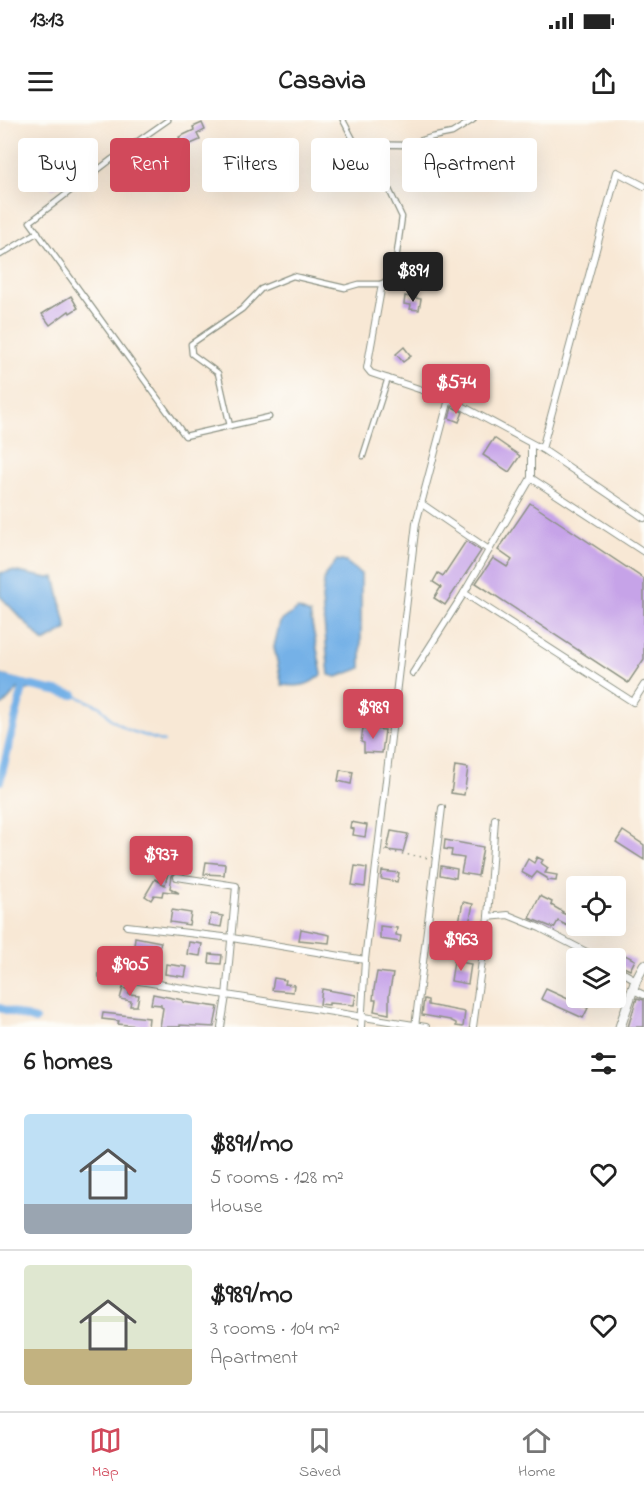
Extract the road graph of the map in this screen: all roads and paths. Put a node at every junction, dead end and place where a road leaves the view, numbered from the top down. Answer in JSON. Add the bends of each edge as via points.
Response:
{"nodes":[{"id":1,"x":168,"y":120,"type":"edge"},
{"id":2,"x":343,"y":120,"type":"edge"},
{"id":3,"x":473,"y":120,"type":"edge"},
{"id":4,"x":352,"y":138,"type":"edge"},
{"id":5,"x":390,"y":144,"type":"edge"},
{"id":6,"x":98,"y":171,"type":"edge"},
{"id":7,"x":644,"y":186,"type":"edge"},
{"id":8,"x":70,"y":192,"type":"edge"},
{"id":9,"x":390,"y":192,"type":"edge"},
{"id":10,"x":38,"y":232,"type":"junction"},
{"id":11,"x":0,"y":255,"type":"edge"},
{"id":12,"x":382,"y":284,"type":"junction"},
{"id":13,"x":388,"y":378,"type":"junction"},
{"id":14,"x":449,"y":399,"type":"junction"},
{"id":15,"x":269,"y":417,"type":"dead end"},
{"id":16,"x":230,"y":426,"type":"junction"},
{"id":17,"x":531,"y":444,"type":"junction"},
{"id":18,"x":542,"y":449,"type":"junction"},
{"id":19,"x":363,"y":456,"type":"dead end"},
{"id":20,"x":531,"y":478,"type":"junction"},
{"id":21,"x":422,"y":504,"type":"junction"},
{"id":22,"x":644,"y":518,"type":"edge"},
{"id":23,"x":489,"y":550,"type":"junction"},
{"id":24,"x":644,"y":552,"type":"edge"},
{"id":25,"x":464,"y":593,"type":"junction"},
{"id":26,"x":412,"y":673,"type":"dead end"},
{"id":27,"x":644,"y":685,"type":"edge"},
{"id":28,"x":442,"y":808,"type":"dead end"},
{"id":29,"x":495,"y":819,"type":"dead end"},
{"id":30,"x":379,"y":851,"type":"junction"},
{"id":31,"x":436,"y":859,"type":"junction"},
{"id":32,"x":177,"y":877,"type":"dead end"},
{"id":33,"x":488,"y":917,"type":"junction"},
{"id":34,"x":127,"y":926,"type":"dead end"},
{"id":35,"x":232,"y":938,"type":"junction"},
{"id":36,"x":579,"y":948,"type":"edge"},
{"id":37,"x":365,"y":960,"type":"junction"},
{"id":38,"x":644,"y":965,"type":"edge"},
{"id":39,"x":626,"y":974,"type":"edge"},
{"id":40,"x":102,"y":975,"type":"dead end"},
{"id":41,"x":636,"y":980,"type":"junction"},
{"id":42,"x":633,"y":990,"type":"junction"},
{"id":43,"x":644,"y":995,"type":"edge"},
{"id":44,"x":226,"y":996,"type":"junction"},
{"id":45,"x":362,"y":1017,"type":"junction"},
{"id":46,"x":415,"y":1026,"type":"edge"},
{"id":47,"x":221,"y":1027,"type":"edge"},
{"id":48,"x":361,"y":1027,"type":"edge"},
{"id":49,"x":426,"y":1027,"type":"edge"},
{"id":50,"x":473,"y":1027,"type":"edge"},
{"id":51,"x":620,"y":1027,"type":"edge"}],
"edges":[{"from":1,"to":6,"type":"street"},
{"from":2,"to":4,"type":"street"},
{"from":3,"to":5,"type":"street","via":[[452,134],[406,145]]},
{"from":7,"to":18,"type":"street","via":[[617,172]]},
{"from":8,"to":10,"type":"street","via":[[30,222]]},
{"from":9,"to":12,"type":"street","via":[[402,217],[394,274]]},
{"from":10,"to":11,"type":"street"},
{"from":10,"to":16,"type":"street","via":[[185,436]]},
{"from":12,"to":13,"type":"street","via":[[367,368]]},
{"from":12,"to":16,"type":"street","via":[[345,288],[293,276],[261,289],[242,309],[191,344],[192,354],[218,373]]},
{"from":13,"to":14,"type":"street"},
{"from":13,"to":19,"type":"street"},
{"from":14,"to":17,"type":"street"},
{"from":14,"to":21,"type":"street"},
{"from":15,"to":16,"type":"street"},
{"from":17,"to":18,"type":"street"},
{"from":17,"to":20,"type":"street"},
{"from":18,"to":22,"type":"street"},
{"from":20,"to":23,"type":"street"},
{"from":20,"to":24,"type":"street"},
{"from":21,"to":23,"type":"street"},
{"from":21,"to":30,"type":"street","via":[[416,523]]},
{"from":23,"to":25,"type":"street"},
{"from":25,"to":26,"type":"street"},
{"from":25,"to":27,"type":"street","via":[[633,702]]},
{"from":28,"to":31,"type":"street"},
{"from":29,"to":33,"type":"street"},
{"from":30,"to":31,"type":"path"},
{"from":30,"to":37,"type":"street"},
{"from":31,"to":46,"type":"street"},
{"from":32,"to":35,"type":"street","via":[[236,886]]},
{"from":33,"to":36,"type":"street","via":[[508,915]]},
{"from":33,"to":50,"type":"street"},
{"from":34,"to":35,"type":"street"},
{"from":35,"to":37,"type":"street"},
{"from":35,"to":44,"type":"street"},
{"from":37,"to":45,"type":"street"},
{"from":38,"to":41,"type":"main road"},
{"from":39,"to":41,"type":"street"},
{"from":40,"to":44,"type":"street"},
{"from":41,"to":42,"type":"main road"},
{"from":42,"to":43,"type":"street"},
{"from":42,"to":51,"type":"main road"},
{"from":44,"to":45,"type":"street"},
{"from":44,"to":47,"type":"street"},
{"from":45,"to":46,"type":"street"},
{"from":45,"to":48,"type":"street"},
{"from":46,"to":49,"type":"street"}]}
